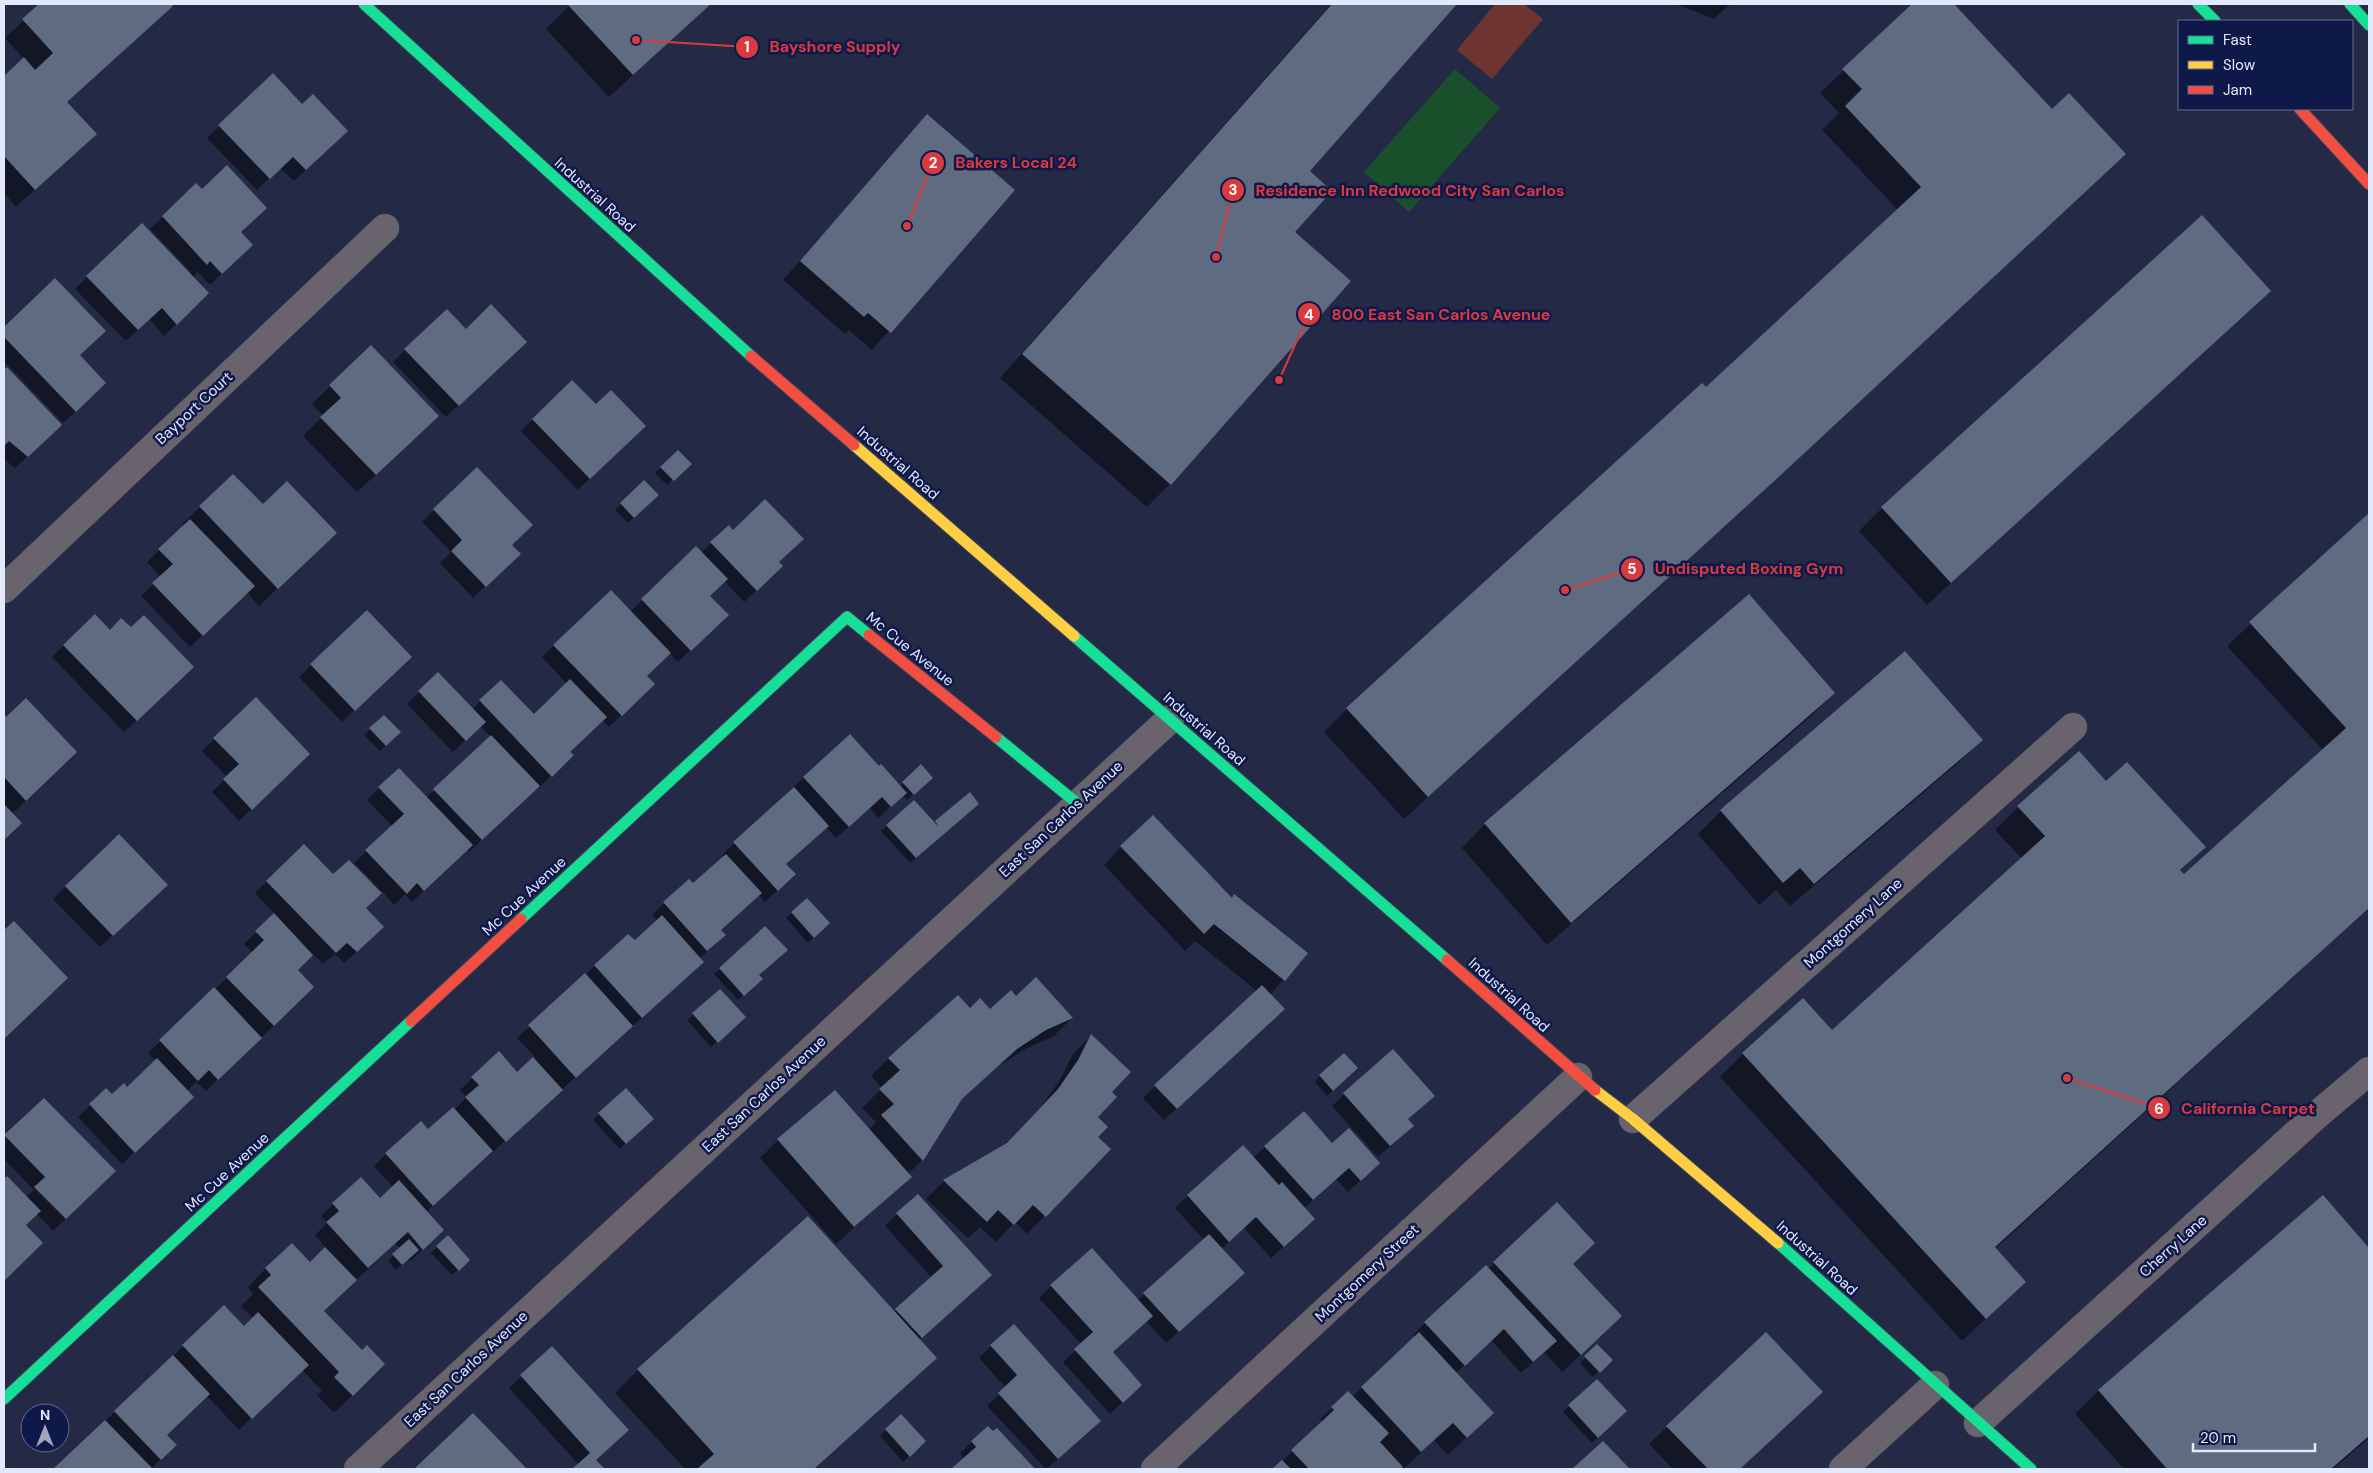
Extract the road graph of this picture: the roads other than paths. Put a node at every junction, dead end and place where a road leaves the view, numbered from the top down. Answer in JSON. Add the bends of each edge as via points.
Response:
{"nodes":[{"id":1,"x":364,"y":4,"type":"edge"},
{"id":2,"x":2198,"y":4,"type":"edge"},
{"id":3,"x":2210,"y":4,"type":"edge"},
{"id":4,"x":2350,"y":4,"type":"edge"},
{"id":5,"x":2214,"y":20,"type":"edge"},
{"id":6,"x":2224,"y":20,"type":"edge"},
{"id":7,"x":2369,"y":25,"type":"edge"},
{"id":8,"x":2301,"y":110,"type":"edge"},
{"id":9,"x":2369,"y":184,"type":"edge"},
{"id":10,"x":385,"y":228,"type":"dead end"},
{"id":11,"x":4,"y":589,"type":"edge"},
{"id":12,"x":1170,"y":719,"type":"junction"},
{"id":13,"x":2073,"y":727,"type":"dead end"},
{"id":14,"x":1078,"y":804,"type":"junction"},
{"id":15,"x":2369,"y":1071,"type":"edge"},
{"id":16,"x":1578,"y":1077,"type":"junction"},
{"id":17,"x":1633,"y":1119,"type":"junction"},
{"id":18,"x":1935,"y":1385,"type":"junction"},
{"id":19,"x":4,"y":1399,"type":"edge"},
{"id":20,"x":1978,"y":1423,"type":"junction"},
{"id":21,"x":358,"y":1469,"type":"edge"},
{"id":22,"x":1155,"y":1469,"type":"edge"},
{"id":23,"x":1843,"y":1469,"type":"edge"},
{"id":24,"x":2031,"y":1469,"type":"edge"}],
"edges":[{"from":1,"to":12,"type":"main road","name":"Industrial Road","via":[[708,319]]},
{"from":2,"to":5,"type":"main road"},
{"from":3,"to":6,"type":"main road"},
{"from":4,"to":7,"type":"main road"},
{"from":8,"to":9,"type":"main road"},
{"from":10,"to":11,"type":"street","name":"Bayport Court"},
{"from":12,"to":14,"type":"street","name":"East San Carlos Avenue"},
{"from":12,"to":16,"type":"main road","name":"Industrial Road"},
{"from":13,"to":17,"type":"street","name":"Montgomery Lane"},
{"from":14,"to":19,"type":"main road","name":"Mc Cue Avenue","via":[[847,617]]},
{"from":14,"to":21,"type":"street","name":"East San Carlos Avenue"},
{"from":15,"to":20,"type":"street","name":"Cherry Lane"},
{"from":16,"to":17,"type":"main road","name":"Industrial Road"},
{"from":16,"to":22,"type":"street","name":"Montgomery Street"},
{"from":17,"to":18,"type":"main road","name":"Industrial Road","via":[[1802,1264]]},
{"from":18,"to":20,"type":"main road","name":"Industrial Road"},
{"from":18,"to":23,"type":"street"},
{"from":20,"to":24,"type":"main road","name":"Industrial Road"}]}
